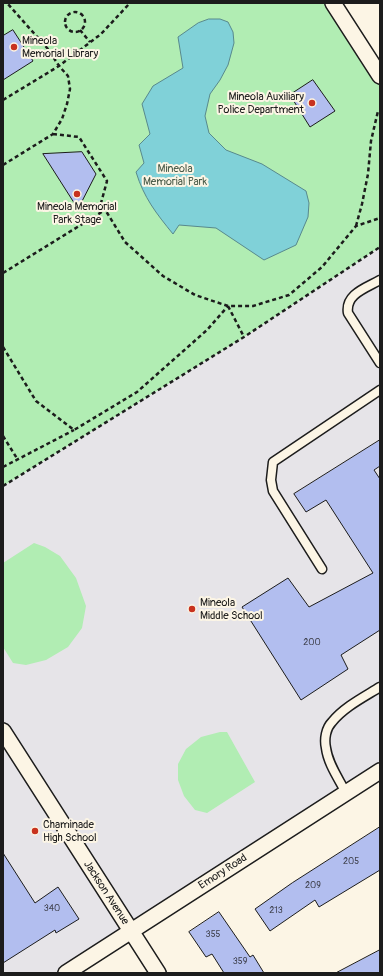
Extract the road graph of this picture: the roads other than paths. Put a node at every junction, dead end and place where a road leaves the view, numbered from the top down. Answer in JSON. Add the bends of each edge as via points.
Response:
{"nodes":[{"id":1,"x":336,"y":4,"type":"edge"},
{"id":2,"x":380,"y":76,"type":"edge"},
{"id":3,"x":380,"y":280,"type":"edge"},
{"id":4,"x":380,"y":363,"type":"edge"},
{"id":5,"x":380,"y":390,"type":"edge"},
{"id":6,"x":322,"y":569,"type":"dead end"},
{"id":7,"x":380,"y":687,"type":"edge"},
{"id":8,"x":3,"y":731,"type":"edge"},
{"id":9,"x":380,"y":771,"type":"edge"},
{"id":10,"x":346,"y":793,"type":"junction"},
{"id":11,"x":131,"y":931,"type":"junction"},
{"id":12,"x":66,"y":973,"type":"edge"},
{"id":13,"x":158,"y":973,"type":"edge"}],
"edges":[{"from":1,"to":2,"type":"street"},
{"from":3,"to":4,"type":"lane","via":[[351,297],[347,306],[348,313]]},
{"from":5,"to":6,"type":"lane","via":[[273,462],[273,491]]},
{"from":7,"to":10,"type":"lane","via":[[331,722],[326,735],[329,759]]},
{"from":8,"to":11,"type":"street","name":"Jackson Avenue"},
{"from":9,"to":10,"type":"street","name":"Emory Road"},
{"from":10,"to":11,"type":"street","name":"Emory Road"},
{"from":11,"to":12,"type":"street","name":"Emory Road"},
{"from":11,"to":13,"type":"street","name":"Jackson Avenue"}]}
